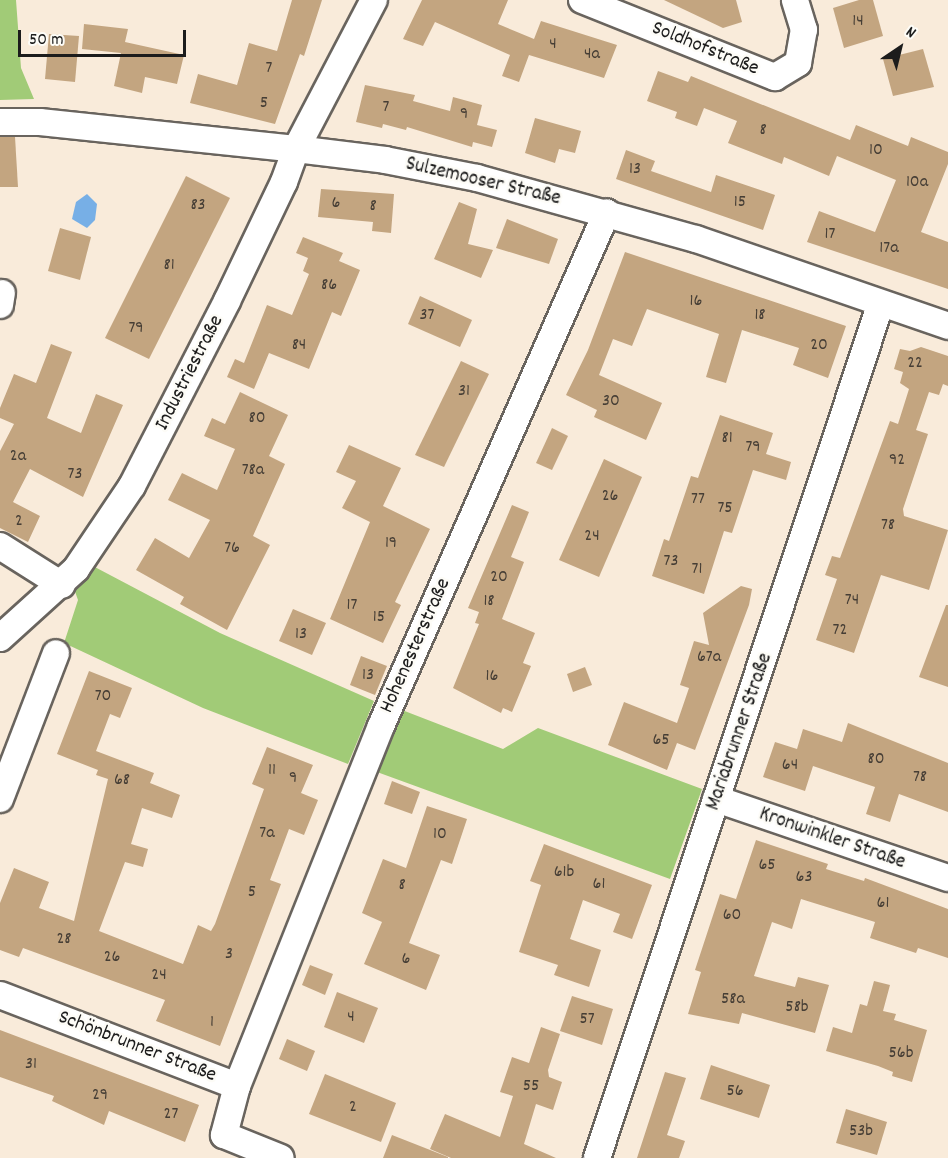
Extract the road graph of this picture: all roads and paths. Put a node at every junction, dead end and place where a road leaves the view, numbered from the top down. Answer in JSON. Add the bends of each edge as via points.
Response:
{"nodes":[{"id":1,"x":374,"y":0,"type":"edge"},
{"id":2,"x":582,"y":0,"type":"edge"},
{"id":3,"x":795,"y":0,"type":"edge"},
{"id":4,"x":0,"y":122,"type":"edge"},
{"id":5,"x":296,"y":149,"type":"junction"},
{"id":6,"x":608,"y":212,"type":"junction"},
{"id":7,"x":880,"y":306,"type":"junction"},
{"id":8,"x":948,"y":326,"type":"edge"},
{"id":9,"x":0,"y":546,"type":"edge"},
{"id":10,"x":62,"y":585,"type":"junction"},
{"id":11,"x":0,"y":638,"type":"edge"},
{"id":12,"x":56,"y":653,"type":"dead end"},
{"id":13,"x":0,"y":799,"type":"edge"},
{"id":14,"x":716,"y":799,"type":"junction"},
{"id":15,"x":948,"y":878,"type":"edge"},
{"id":16,"x":0,"y":995,"type":"edge"},
{"id":17,"x":237,"y":1086,"type":"junction"},
{"id":18,"x":281,"y":1158,"type":"edge"},
{"id":19,"x":597,"y":1158,"type":"edge"}],
"edges":[{"from":1,"to":5,"type":"street","name":"Industriestraße"},
{"from":2,"to":3,"type":"street","name":"Soldhofstraße","via":[[776,77],[798,63],[804,30]]},
{"from":4,"to":5,"type":"street","name":"Sulzemooser Straße","via":[[40,122]]},
{"from":5,"to":6,"type":"street","name":"Sulzemooser Straße","via":[[385,160],[477,178]]},
{"from":5,"to":10,"type":"street","name":"Industriestraße","via":[[284,183],[237,280],[132,486]]},
{"from":6,"to":7,"type":"street","name":"Sulzemooser Straße"},
{"from":6,"to":17,"type":"street","name":"Hohenesterstraße","via":[[381,726]]},
{"from":7,"to":8,"type":"street","name":"Sulzemooser Straße"},
{"from":7,"to":14,"type":"street","name":"Mariabrunner Straße","via":[[770,647]]},
{"from":9,"to":10,"type":"street"},
{"from":10,"to":11,"type":"street","name":"Industriestraße"},
{"from":12,"to":13,"type":"street"},
{"from":14,"to":15,"type":"street","name":"Kronwinkler Straße"},
{"from":14,"to":19,"type":"street","name":"Mariabrunner Straße"},
{"from":16,"to":17,"type":"street","name":"Schönbrunner Straße"},
{"from":17,"to":18,"type":"street","name":"Schönbrunner Straße","via":[[224,1135]]}]}
